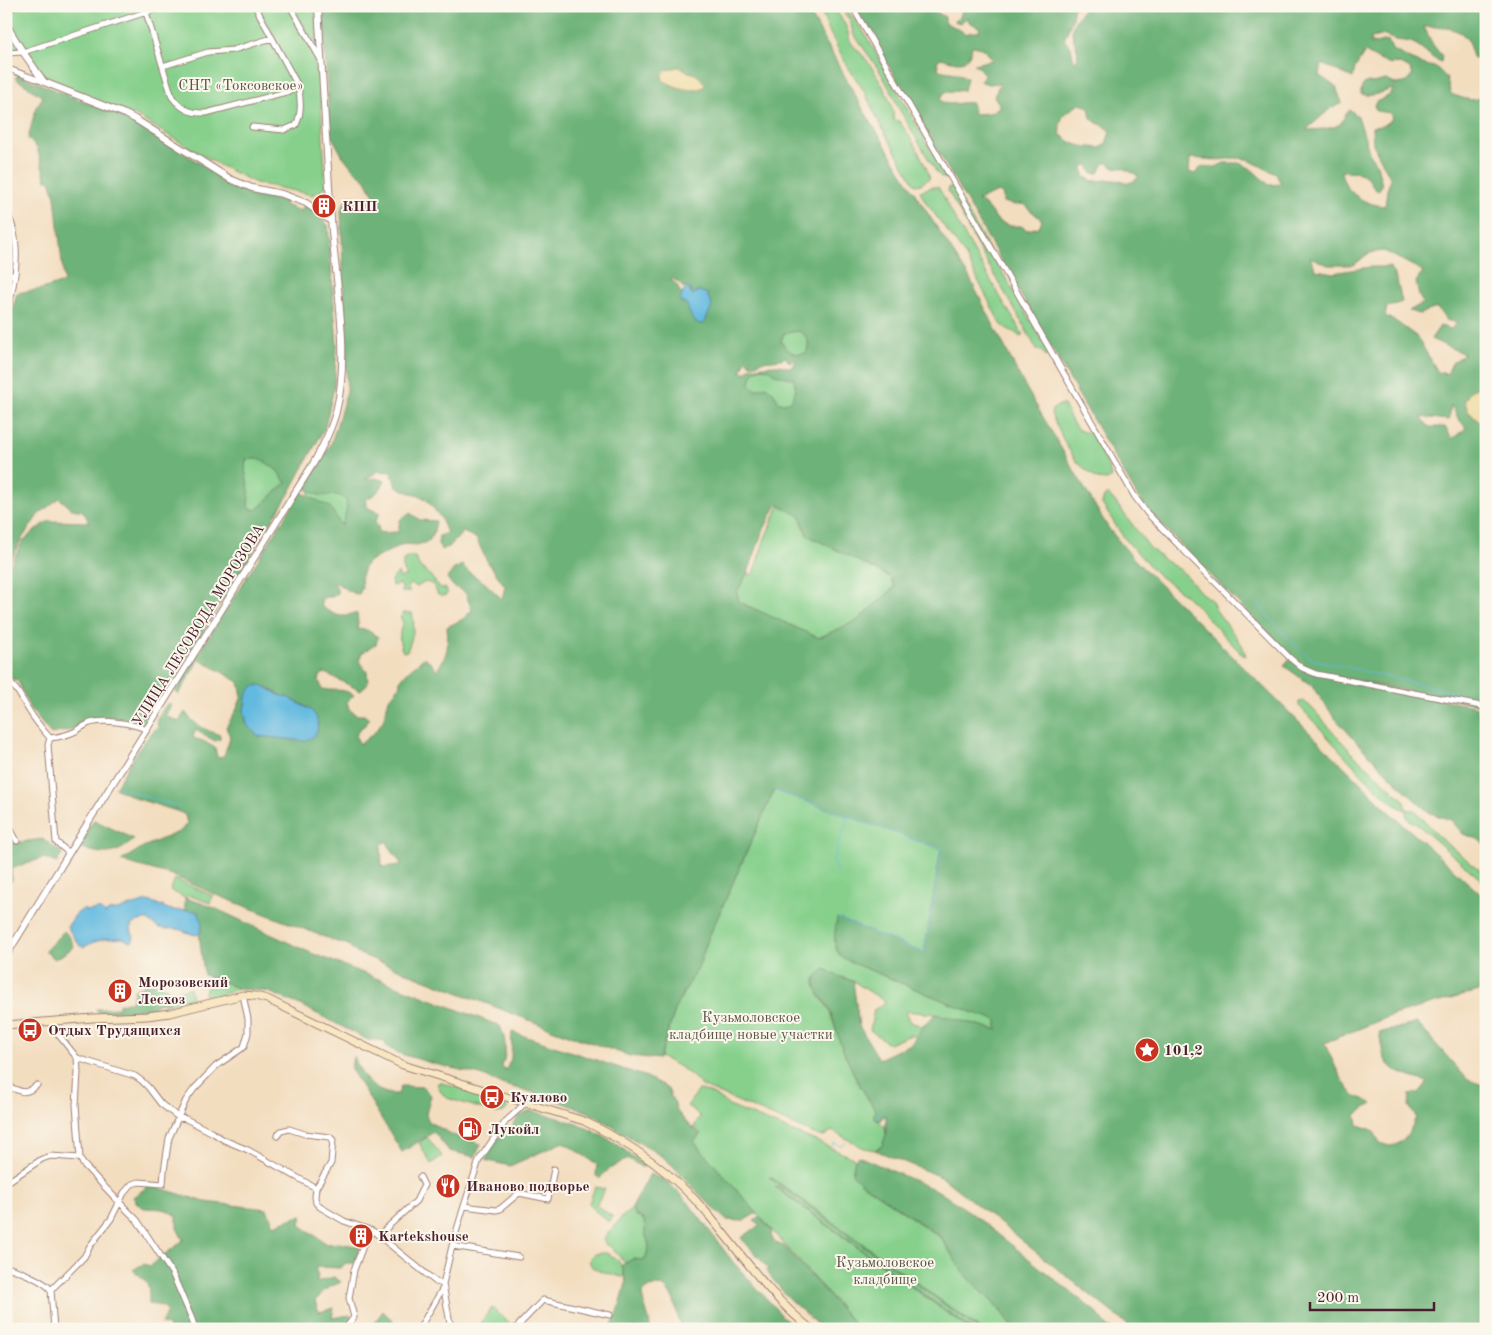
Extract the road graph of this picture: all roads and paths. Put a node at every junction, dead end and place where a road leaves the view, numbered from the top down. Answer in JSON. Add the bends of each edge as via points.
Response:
{"nodes":[{"id":1,"x":17,"y":6,"type":"edge"},
{"id":2,"x":165,"y":6,"type":"edge"},
{"id":3,"x":255,"y":6,"type":"edge"},
{"id":4,"x":290,"y":6,"type":"edge"},
{"id":5,"x":318,"y":6,"type":"edge"},
{"id":6,"x":852,"y":6,"type":"edge"},
{"id":7,"x":145,"y":9,"type":"edge"},
{"id":8,"x":6,"y":10,"type":"edge"},
{"id":9,"x":6,"y":24,"type":"edge"},
{"id":10,"x":272,"y":38,"type":"junction"},
{"id":11,"x":23,"y":52,"type":"junction"},
{"id":12,"x":6,"y":53,"type":"edge"},
{"id":13,"x":321,"y":61,"type":"junction"},
{"id":14,"x":163,"y":66,"type":"junction"},
{"id":15,"x":6,"y":68,"type":"edge"},
{"id":16,"x":44,"y":82,"type":"junction"},
{"id":17,"x":298,"y":86,"type":"junction"},
{"id":18,"x":252,"y":127,"type":"dead end"},
{"id":19,"x":6,"y":209,"type":"edge"},
{"id":20,"x":331,"y":221,"type":"junction"},
{"id":21,"x":6,"y":275,"type":"edge"},
{"id":22,"x":15,"y":275,"type":"junction"},
{"id":23,"x":6,"y":318,"type":"edge"},
{"id":24,"x":6,"y":680,"type":"edge"},
{"id":25,"x":1486,"y":707,"type":"edge"},
{"id":26,"x":147,"y":730,"type":"junction"},
{"id":27,"x":50,"y":738,"type":"junction"},
{"id":28,"x":6,"y":822,"type":"edge"},
{"id":29,"x":17,"y":841,"type":"dead end"},
{"id":30,"x":69,"y":853,"type":"junction"},
{"id":31,"x":6,"y":956,"type":"edge"},
{"id":32,"x":243,"y":996,"type":"junction"},
{"id":33,"x":51,"y":1022,"type":"junction"},
{"id":34,"x":6,"y":1025,"type":"edge"},
{"id":35,"x":77,"y":1058,"type":"junction"},
{"id":36,"x":37,"y":1085,"type":"dead end"},
{"id":37,"x":6,"y":1086,"type":"edge"},
{"id":38,"x":524,"y":1103,"type":"junction"},
{"id":39,"x":178,"y":1117,"type":"junction"},
{"id":40,"x":277,"y":1136,"type":"dead end"},
{"id":41,"x":80,"y":1158,"type":"junction"},
{"id":42,"x":554,"y":1169,"type":"dead end"},
{"id":43,"x":420,"y":1177,"type":"dead end"},
{"id":44,"x":6,"y":1183,"type":"edge"},
{"id":45,"x":316,"y":1188,"type":"junction"},
{"id":46,"x":119,"y":1202,"type":"junction"},
{"id":47,"x":464,"y":1206,"type":"junction"},
{"id":48,"x":372,"y":1231,"type":"junction"},
{"id":49,"x":379,"y":1235,"type":"junction"},
{"id":50,"x":452,"y":1246,"type":"junction"},
{"id":51,"x":519,"y":1257,"type":"dead end"},
{"id":52,"x":6,"y":1267,"type":"edge"},
{"id":53,"x":443,"y":1286,"type":"junction"},
{"id":54,"x":51,"y":1290,"type":"junction"},
{"id":55,"x":610,"y":1315,"type":"dead end"},
{"id":56,"x":54,"y":1329,"type":"edge"},
{"id":57,"x":195,"y":1329,"type":"edge"},
{"id":58,"x":345,"y":1329,"type":"edge"},
{"id":59,"x":419,"y":1329,"type":"edge"},
{"id":60,"x":451,"y":1329,"type":"edge"},
{"id":61,"x":514,"y":1329,"type":"edge"},
{"id":62,"x":811,"y":1329,"type":"edge"}],
"edges":[{"from":1,"to":8,"type":"street"},
{"from":2,"to":7,"type":"street"},
{"from":3,"to":10,"type":"street"},
{"from":4,"to":13,"type":"street"},
{"from":5,"to":13,"type":"street","name":"УЛИЦА ЛЕСОВОДА МОРОЗОВА"},
{"from":6,"to":25,"type":"street","via":[[1146,513],[1302,668],[1316,674]]},
{"from":7,"to":11,"type":"street"},
{"from":7,"to":14,"type":"street"},
{"from":9,"to":11,"type":"street"},
{"from":10,"to":14,"type":"street"},
{"from":10,"to":17,"type":"street"},
{"from":11,"to":12,"type":"street"},
{"from":11,"to":16,"type":"street"},
{"from":13,"to":20,"type":"street","name":"УЛИЦА ЛЕСОВОДА МОРОЗОВА"},
{"from":14,"to":17,"type":"street","via":[[172,97],[178,105],[196,114]]},
{"from":15,"to":16,"type":"street"},
{"from":16,"to":20,"type":"street","via":[[136,119],[230,179],[306,203]]},
{"from":17,"to":18,"type":"street","via":[[301,106],[296,125],[284,130]]},
{"from":19,"to":22,"type":"street","via":[[13,229]]},
{"from":20,"to":26,"type":"street","name":"УЛИЦА ЛЕСОВОДА МОРОЗОВА","via":[[342,355],[336,413],[313,464]]},
{"from":21,"to":22,"type":"street"},
{"from":22,"to":23,"type":"street"},
{"from":24,"to":27,"type":"street","via":[[18,690]]},
{"from":26,"to":27,"type":"street","via":[[132,724],[102,721]]},
{"from":26,"to":30,"type":"street","name":"УЛИЦА ЛЕСОВОДА МОРОЗОВА"},
{"from":27,"to":30,"type":"street","via":[[56,842]]},
{"from":28,"to":29,"type":"street"},
{"from":30,"to":31,"type":"street","name":"УЛИЦА ЛЕСОВОДА МОРОЗОВА"},
{"from":32,"to":33,"type":"main road","via":[[158,1014]]},
{"from":32,"to":38,"type":"main road","via":[[275,1002],[403,1065]]},
{"from":32,"to":39,"type":"street","via":[[248,1019],[244,1047],[205,1076],[190,1094]]},
{"from":33,"to":34,"type":"main road"},
{"from":33,"to":35,"type":"street"},
{"from":35,"to":39,"type":"street","via":[[135,1076]]},
{"from":35,"to":41,"type":"street"},
{"from":36,"to":37,"type":"street","via":[[20,1093]]},
{"from":38,"to":47,"type":"street","via":[[506,1121],[479,1160]]},
{"from":38,"to":62,"type":"main road","via":[[584,1121],[610,1134],[662,1169],[704,1211],[782,1304]]},
{"from":39,"to":45,"type":"street","via":[[214,1132]]},
{"from":39,"to":46,"type":"street","via":[[169,1138],[163,1184],[132,1184]]},
{"from":40,"to":45,"type":"street","via":[[289,1129],[333,1140],[331,1163]]},
{"from":41,"to":44,"type":"street","via":[[50,1156]]},
{"from":41,"to":46,"type":"street"},
{"from":42,"to":47,"type":"street","via":[[548,1199],[519,1193],[496,1210]]},
{"from":43,"to":49,"type":"street","via":[[424,1185],[416,1201]]},
{"from":45,"to":48,"type":"street","via":[[316,1203],[320,1207],[344,1221]]},
{"from":46,"to":54,"type":"street","via":[[84,1257]]},
{"from":46,"to":57,"type":"street","via":[[137,1220],[172,1273]]},
{"from":47,"to":50,"type":"street"},
{"from":48,"to":49,"type":"street"},
{"from":48,"to":58,"type":"street","via":[[354,1270],[349,1298],[354,1317]]},
{"from":49,"to":53,"type":"street"},
{"from":50,"to":51,"type":"street"},
{"from":50,"to":53,"type":"street"},
{"from":52,"to":54,"type":"street","via":[[48,1285]]},
{"from":53,"to":59,"type":"street"},
{"from":53,"to":60,"type":"street"},
{"from":54,"to":56,"type":"street"},
{"from":55,"to":61,"type":"street","via":[[543,1300]]}]}
